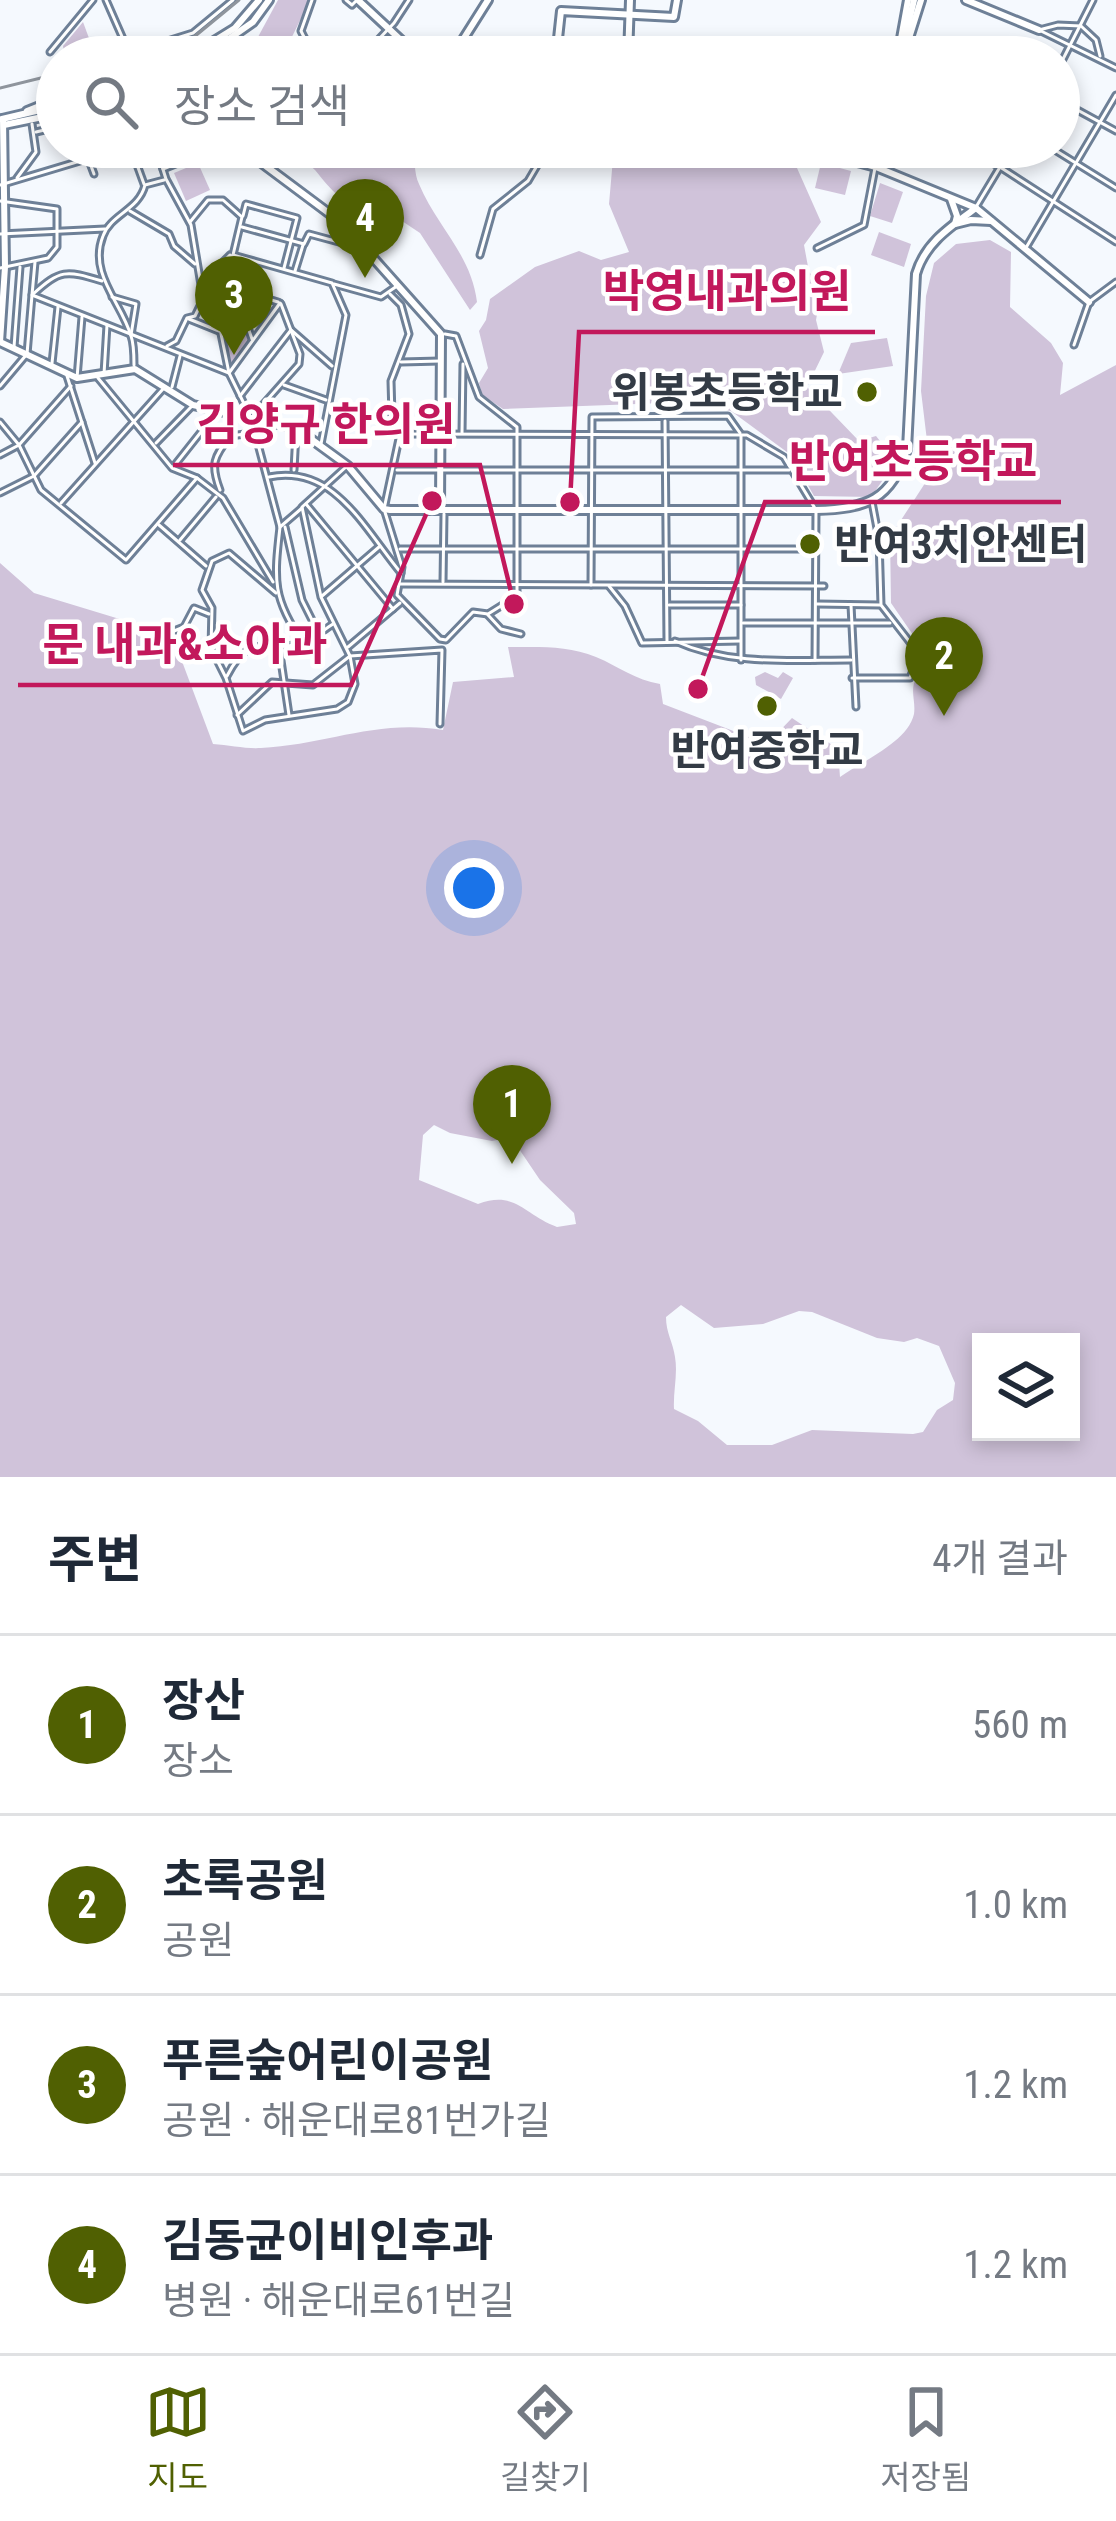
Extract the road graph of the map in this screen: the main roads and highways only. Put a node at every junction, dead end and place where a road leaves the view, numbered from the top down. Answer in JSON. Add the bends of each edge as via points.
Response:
{"nodes":[{"id":1,"x":259,"y":0,"type":"edge"},
{"id":2,"x":269,"y":0,"type":"edge"},
{"id":3,"x":357,"y":0,"type":"edge"},
{"id":4,"x":488,"y":0,"type":"edge"},
{"id":5,"x":630,"y":0,"type":"edge"},
{"id":6,"x":677,"y":0,"type":"edge"},
{"id":7,"x":914,"y":0,"type":"edge"},
{"id":8,"x":966,"y":0,"type":"edge"},
{"id":9,"x":629,"y":14,"type":"junction"},
{"id":10,"x":1040,"y":30,"type":"road end"},
{"id":11,"x":226,"y":36,"type":"edge"},
{"id":12,"x":236,"y":36,"type":"edge"},
{"id":13,"x":397,"y":36,"type":"edge"},
{"id":14,"x":465,"y":36,"type":"edge"},
{"id":15,"x":557,"y":36,"type":"edge"},
{"id":16,"x":628,"y":36,"type":"edge"},
{"id":17,"x":905,"y":36,"type":"edge"},
{"id":18,"x":36,"y":104,"type":"edge"},
{"id":19,"x":36,"y":117,"type":"edge"},
{"id":20,"x":2,"y":122,"type":"edge"},
{"id":21,"x":2,"y":152,"type":"edge"},
{"id":22,"x":269,"y":168,"type":"edge"},
{"id":23,"x":881,"y":168,"type":"edge"},
{"id":24,"x":2,"y":169,"type":"edge"},
{"id":25,"x":2,"y":184,"type":"edge"},
{"id":26,"x":949,"y":196,"type":"junction"},
{"id":27,"x":2,"y":201,"type":"edge"},
{"id":28,"x":976,"y":208,"type":"junction"},
{"id":29,"x":996,"y":222,"type":"junction"},
{"id":30,"x":955,"y":224,"type":"junction"},
{"id":31,"x":2,"y":234,"type":"edge"},
{"id":32,"x":2,"y":268,"type":"edge"},
{"id":33,"x":1089,"y":302,"type":"road end"},
{"id":34,"x":0,"y":342,"type":"edge"},
{"id":35,"x":442,"y":510,"type":"junction"}],
"edges":[{"from":1,"to":11,"type":"main road"},
{"from":2,"to":12,"type":"main road"},
{"from":3,"to":13,"type":"main road"},
{"from":4,"to":14,"type":"main road"},
{"from":5,"to":9,"type":"main road"},
{"from":6,"to":9,"type":"main road","via":[[674,17]]},
{"from":7,"to":17,"type":"main road"},
{"from":8,"to":10,"type":"main road"},
{"from":9,"to":15,"type":"main road","via":[[561,11]]},
{"from":9,"to":16,"type":"main road"},
{"from":18,"to":20,"type":"main road"},
{"from":19,"to":20,"type":"main road"},
{"from":20,"to":21,"type":"main road"},
{"from":21,"to":24,"type":"main road"},
{"from":22,"to":35,"type":"main road","via":[[327,209],[441,334]]},
{"from":23,"to":26,"type":"main road"},
{"from":24,"to":25,"type":"main road"},
{"from":25,"to":27,"type":"main road"},
{"from":26,"to":28,"type":"main road"},
{"from":26,"to":30,"type":"main road"},
{"from":27,"to":31,"type":"main road"},
{"from":28,"to":29,"type":"main road"},
{"from":28,"to":30,"type":"main road"},
{"from":29,"to":30,"type":"main road"},
{"from":29,"to":33,"type":"main road"},
{"from":30,"to":35,"type":"main road","via":[[929,246],[916,274],[907,449],[893,482],[872,500],[816,510]]},
{"from":31,"to":32,"type":"main road"},
{"from":32,"to":34,"type":"main road"},
{"from":34,"to":35,"type":"main road","via":[[77,378],[135,369],[193,405],[296,428],[348,466],[384,509]]}]}
